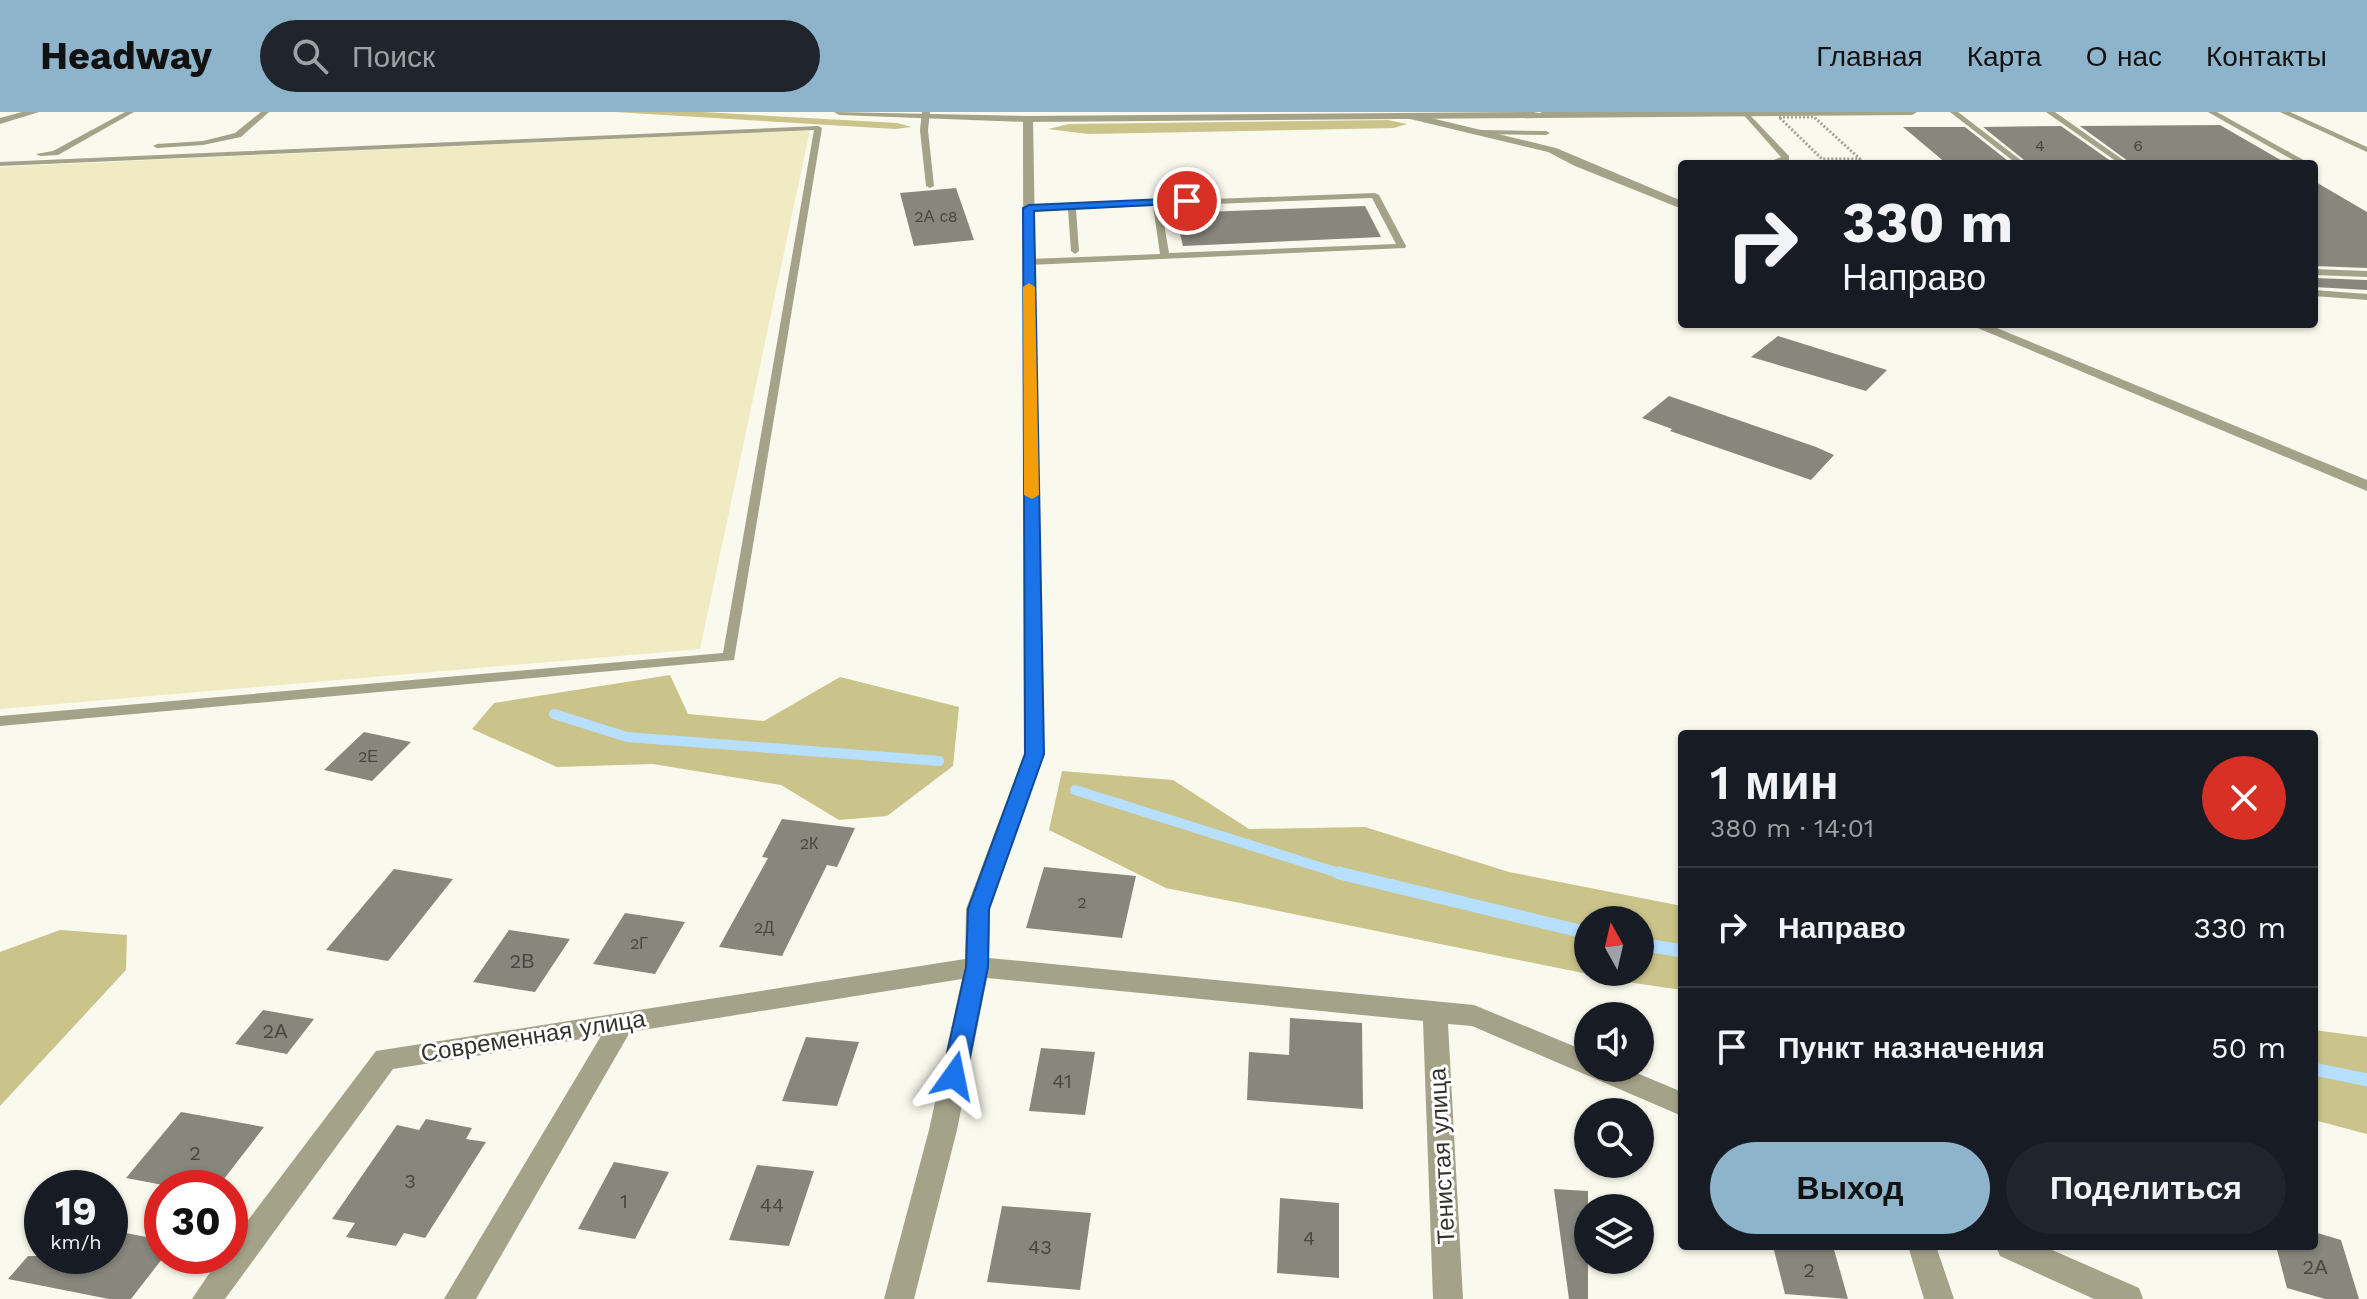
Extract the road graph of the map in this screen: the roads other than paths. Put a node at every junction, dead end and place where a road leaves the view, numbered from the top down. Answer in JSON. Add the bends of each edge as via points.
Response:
{"nodes":[{"id":1,"x":34,"y":112,"type":"edge"},
{"id":2,"x":130,"y":112,"type":"edge"},
{"id":3,"x":265,"y":112,"type":"edge"},
{"id":4,"x":839,"y":112,"type":"edge"},
{"id":5,"x":1866,"y":112,"type":"edge"},
{"id":6,"x":1912,"y":112,"type":"edge"},
{"id":7,"x":1954,"y":112,"type":"edge"},
{"id":8,"x":2050,"y":112,"type":"edge"},
{"id":9,"x":2212,"y":112,"type":"edge"},
{"id":10,"x":2284,"y":112,"type":"edge"},
{"id":11,"x":1618,"y":113,"type":"edge"},
{"id":12,"x":1744,"y":113,"type":"edge"},
{"id":13,"x":926,"y":114,"type":"edge"},
{"id":14,"x":1230,"y":115,"type":"edge"},
{"id":15,"x":1542,"y":115,"type":"junction"},
{"id":16,"x":1410,"y":116,"type":"junction"},
{"id":17,"x":1028,"y":119,"type":"junction"},
{"id":18,"x":0,"y":121,"type":"edge"},
{"id":19,"x":1481,"y":132,"type":"junction"},
{"id":20,"x":1546,"y":133,"type":"junction"},
{"id":21,"x":157,"y":146,"type":"dead end"},
{"id":22,"x":1552,"y":150,"type":"junction"},
{"id":23,"x":2367,"y":150,"type":"edge"},
{"id":24,"x":0,"y":156,"type":"edge"},
{"id":25,"x":1780,"y":160,"type":"edge"},
{"id":26,"x":2017,"y":160,"type":"edge"},
{"id":27,"x":2119,"y":160,"type":"edge"},
{"id":28,"x":2299,"y":160,"type":"edge"},
{"id":29,"x":0,"y":164,"type":"edge"},
{"id":30,"x":930,"y":186,"type":"dead end"},
{"id":31,"x":1156,"y":202,"type":"junction"},
{"id":32,"x":1678,"y":203,"type":"edge"},
{"id":33,"x":1072,"y":206,"type":"junction"},
{"id":34,"x":1029,"y":208,"type":"junction"},
{"id":35,"x":1075,"y":251,"type":"dead end"},
{"id":36,"x":1165,"y":256,"type":"junction"},
{"id":37,"x":1029,"y":262,"type":"junction"},
{"id":38,"x":2318,"y":272,"type":"edge"},
{"id":39,"x":2367,"y":274,"type":"edge"},
{"id":40,"x":2318,"y":293,"type":"edge"},
{"id":41,"x":2367,"y":297,"type":"edge"},
{"id":42,"x":1985,"y":328,"type":"edge"},
{"id":43,"x":2367,"y":486,"type":"edge"},
{"id":44,"x":0,"y":721,"type":"edge"},
{"id":45,"x":977,"y":967,"type":"junction"},
{"id":46,"x":1435,"y":1013,"type":"junction"},
{"id":47,"x":622,"y":1023,"type":"junction"},
{"id":48,"x":1574,"y":1058,"type":"edge"},
{"id":49,"x":1630,"y":1082,"type":"edge"},
{"id":50,"x":1678,"y":1102,"type":"edge"},
{"id":51,"x":1923,"y":1250,"type":"edge"},
{"id":52,"x":2019,"y":1250,"type":"edge"},
{"id":53,"x":207,"y":1299,"type":"edge"},
{"id":54,"x":459,"y":1299,"type":"edge"},
{"id":55,"x":899,"y":1299,"type":"edge"},
{"id":56,"x":1448,"y":1299,"type":"edge"},
{"id":57,"x":1939,"y":1299,"type":"edge"},
{"id":58,"x":2128,"y":1299,"type":"edge"}],
"edges":[{"from":1,"to":18,"type":"street"},
{"from":2,"to":24,"type":"lane","via":[[55,153]]},
{"from":3,"to":21,"type":"lane","via":[[238,135]]},
{"from":4,"to":13,"type":"street"},
{"from":5,"to":6,"type":"street"},
{"from":5,"to":12,"type":"street"},
{"from":7,"to":26,"type":"lane"},
{"from":8,"to":27,"type":"lane"},
{"from":9,"to":28,"type":"lane"},
{"from":10,"to":23,"type":"lane"},
{"from":11,"to":12,"type":"street"},
{"from":11,"to":15,"type":"street"},
{"from":12,"to":25,"type":"lane","via":[[1786,158]]},
{"from":13,"to":17,"type":"street"},
{"from":13,"to":30,"type":"lane"},
{"from":14,"to":16,"type":"street"},
{"from":14,"to":17,"type":"street"},
{"from":15,"to":16,"type":"street"},
{"from":15,"to":20,"type":"street","via":[[1550,123]]},
{"from":16,"to":19,"type":"street"},
{"from":17,"to":34,"type":"street"},
{"from":19,"to":20,"type":"lane"},
{"from":19,"to":22,"type":"street"},
{"from":20,"to":22,"type":"street"},
{"from":22,"to":32,"type":"street"},
{"from":29,"to":44,"type":"lane","via":[[818,128],[729,657]]},
{"from":31,"to":33,"type":"lane"},
{"from":31,"to":36,"type":"lane"},
{"from":31,"to":36,"type":"lane","via":[[1375,195],[1402,246]]},
{"from":33,"to":34,"type":"lane"},
{"from":33,"to":35,"type":"lane"},
{"from":34,"to":37,"type":"street"},
{"from":36,"to":37,"type":"lane"},
{"from":37,"to":45,"type":"street","via":[[1034,754],[978,909]]},
{"from":38,"to":39,"type":"lane"},
{"from":40,"to":41,"type":"lane"},
{"from":42,"to":43,"type":"street"},
{"from":45,"to":46,"type":"street","name":"Современная улица"},
{"from":45,"to":47,"type":"street","name":"Современная улица"},
{"from":45,"to":55,"type":"street","via":[[943,1130]]},
{"from":46,"to":48,"type":"street","name":"Современная улица","via":[[1474,1016]]},
{"from":46,"to":56,"type":"street","name":"Тенистая улица"},
{"from":47,"to":53,"type":"street","name":"Современная улица","via":[[385,1059]]},
{"from":47,"to":54,"type":"street"},
{"from":49,"to":50,"type":"street"},
{"from":51,"to":57,"type":"street"},
{"from":52,"to":58,"type":"street"}]}
